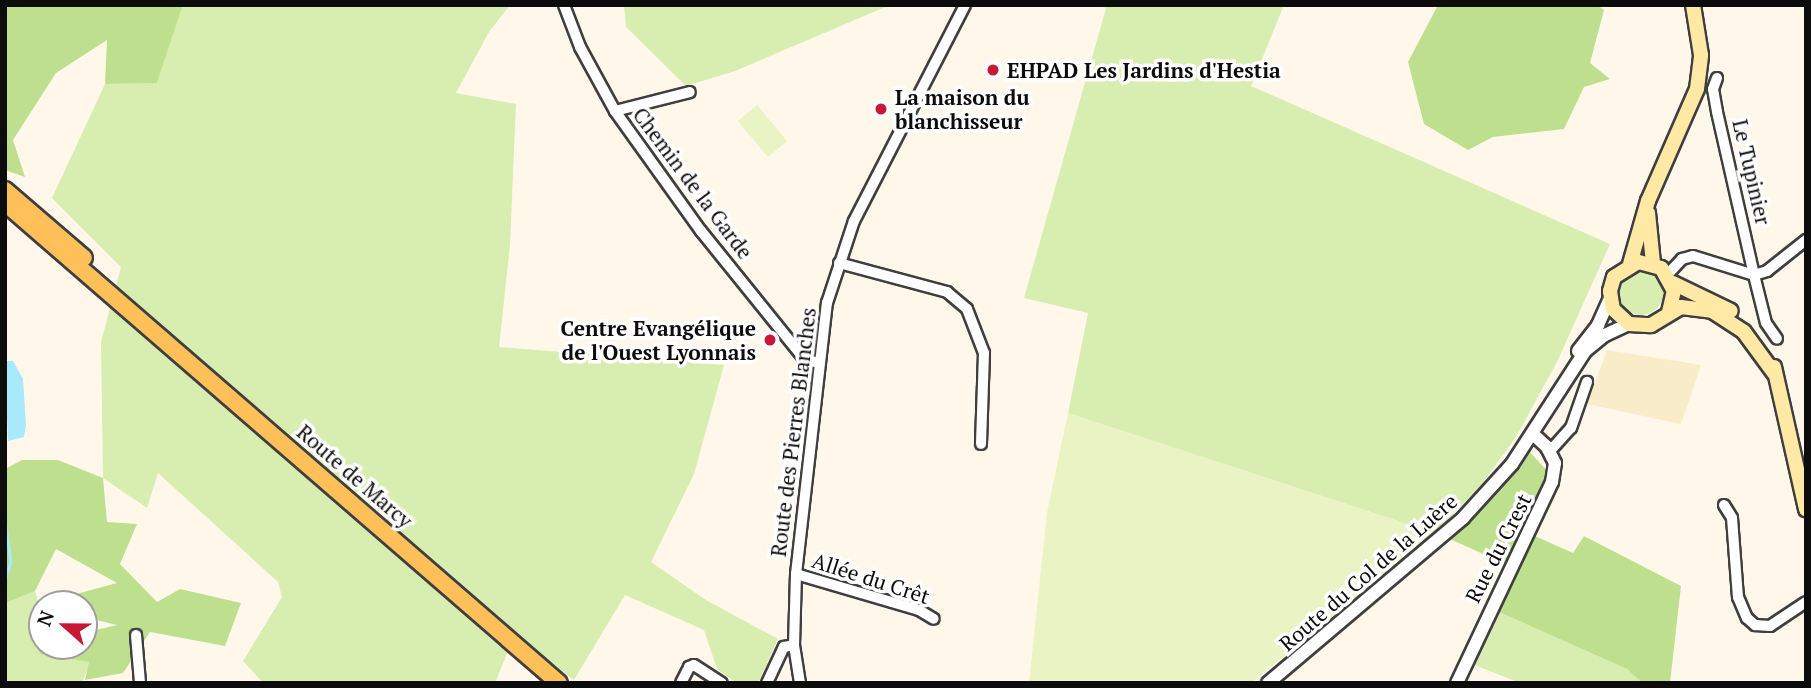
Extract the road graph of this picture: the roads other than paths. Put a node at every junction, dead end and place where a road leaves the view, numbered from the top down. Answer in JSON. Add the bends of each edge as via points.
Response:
{"nodes":[{"id":1,"x":564,"y":5,"type":"edge"},
{"id":2,"x":964,"y":5,"type":"edge"},
{"id":3,"x":1693,"y":5,"type":"edge"},
{"id":4,"x":1717,"y":78,"type":"dead end"},
{"id":5,"x":690,"y":92,"type":"dead end"},
{"id":6,"x":615,"y":111,"type":"junction"},
{"id":7,"x":5,"y":190,"type":"edge"},
{"id":8,"x":1648,"y":201,"type":"junction"},
{"id":9,"x":5,"y":203,"type":"edge"},
{"id":10,"x":14,"y":216,"type":"edge"},
{"id":11,"x":64,"y":238,"type":"junction"},
{"id":12,"x":1806,"y":240,"type":"edge"},
{"id":13,"x":839,"y":263,"type":"junction"},
{"id":14,"x":1653,"y":263,"type":"junction"},
{"id":15,"x":1630,"y":264,"type":"junction"},
{"id":16,"x":1754,"y":275,"type":"junction"},
{"id":17,"x":1670,"y":279,"type":"junction"},
{"id":18,"x":1610,"y":298,"type":"junction"},
{"id":19,"x":123,"y":302,"type":"junction"},
{"id":20,"x":1669,"y":312,"type":"junction"},
{"id":21,"x":1629,"y":324,"type":"junction"},
{"id":22,"x":1777,"y":339,"type":"dead end"},
{"id":23,"x":817,"y":362,"type":"junction"},
{"id":24,"x":1774,"y":373,"type":"junction"},
{"id":25,"x":1587,"y":382,"type":"dead end"},
{"id":26,"x":1561,"y":385,"type":"junction"},
{"id":27,"x":1532,"y":434,"type":"junction"},
{"id":28,"x":981,"y":444,"type":"dead end"},
{"id":29,"x":1550,"y":451,"type":"junction"},
{"id":30,"x":1724,"y":505,"type":"dead end"},
{"id":31,"x":1806,"y":509,"type":"edge"},
{"id":32,"x":796,"y":574,"type":"junction"},
{"id":33,"x":1806,"y":602,"type":"edge"},
{"id":34,"x":934,"y":619,"type":"dead end"},
{"id":35,"x":136,"y":635,"type":"dead end"},
{"id":36,"x":794,"y":645,"type":"junction"},
{"id":37,"x":140,"y":683,"type":"edge"},
{"id":38,"x":559,"y":683,"type":"edge"},
{"id":39,"x":681,"y":683,"type":"edge"},
{"id":40,"x":722,"y":683,"type":"edge"},
{"id":41,"x":767,"y":683,"type":"edge"},
{"id":42,"x":800,"y":683,"type":"edge"},
{"id":43,"x":1268,"y":683,"type":"edge"},
{"id":44,"x":1457,"y":683,"type":"edge"}],
"edges":[{"from":1,"to":6,"type":"street","name":"Chemin de la Garde","via":[[580,47]]},
{"from":2,"to":13,"type":"street","name":"Route des Pierres Blanches","via":[[854,221]]},
{"from":3,"to":8,"type":"main road","via":[[1701,47],[1697,89]]},
{"from":4,"to":16,"type":"street","name":"Le Tupinier","via":[[1713,89],[1717,112]]},
{"from":5,"to":6,"type":"street"},
{"from":6,"to":23,"type":"street","name":"Chemin de la Garde","via":[[701,231],[806,361]]},
{"from":7,"to":11,"type":"main road","name":"Route de Marcy"},
{"from":8,"to":14,"type":"main road"},
{"from":8,"to":15,"type":"main road"},
{"from":9,"to":10,"type":"main road","name":"Route de Marcy"},
{"from":9,"to":11,"type":"street","name":"Route de Marcy","via":[[18,206]]},
{"from":10,"to":19,"type":"main road","name":"Route de Marcy"},
{"from":11,"to":19,"type":"main road","name":"Route de Marcy"},
{"from":12,"to":16,"type":"street","via":[[1767,271]]},
{"from":13,"to":23,"type":"street","name":"Route des Pierres Blanches"},
{"from":13,"to":28,"type":"street","via":[[947,292],[967,309],[984,354]]},
{"from":14,"to":15,"type":"main road"},
{"from":14,"to":17,"type":"main road"},
{"from":15,"to":18,"type":"main road","via":[[1614,277]]},
{"from":16,"to":17,"type":"street","via":[[1693,256],[1682,259]]},
{"from":16,"to":22,"type":"street","name":"Le Tupinier","via":[[1766,323]]},
{"from":17,"to":20,"type":"main road"},
{"from":17,"to":24,"type":"main road","via":[[1739,316],[1769,351]]},
{"from":18,"to":21,"type":"main road","via":[[1620,318]]},
{"from":18,"to":26,"type":"street","name":"Route du Col de la Luère"},
{"from":19,"to":38,"type":"main road","name":"Route de Marcy"},
{"from":20,"to":21,"type":"main road","via":[[1651,325]]},
{"from":20,"to":24,"type":"main road","via":[[1699,307],[1725,317],[1755,344]]},
{"from":21,"to":26,"type":"street","name":"Route du Col de la Luère","via":[[1592,344]]},
{"from":23,"to":32,"type":"street","name":"Route des Pierres Blanches"},
{"from":24,"to":31,"type":"main road"},
{"from":25,"to":29,"type":"street","via":[[1571,428]]},
{"from":26,"to":27,"type":"street","name":"Route du Col de la Luère"},
{"from":27,"to":29,"type":"street"},
{"from":27,"to":43,"type":"street","name":"Route du Col de la Luère","via":[[1492,489],[1432,549]]},
{"from":29,"to":44,"type":"street","name":"Rue du Crest","via":[[1555,463],[1552,482]]},
{"from":30,"to":33,"type":"street","via":[[1732,518],[1738,597],[1747,618],[1755,625],[1770,626]]},
{"from":32,"to":34,"type":"street","name":"Allée du Crêt","via":[[919,610]]},
{"from":32,"to":36,"type":"street","name":"Route des Pierres Blanches"},
{"from":35,"to":37,"type":"street"},
{"from":36,"to":41,"type":"street","via":[[784,647]]},
{"from":36,"to":42,"type":"street","name":"Route des Pierres Blanches"},
{"from":39,"to":40,"type":"street","via":[[689,667],[695,665]]}]}
